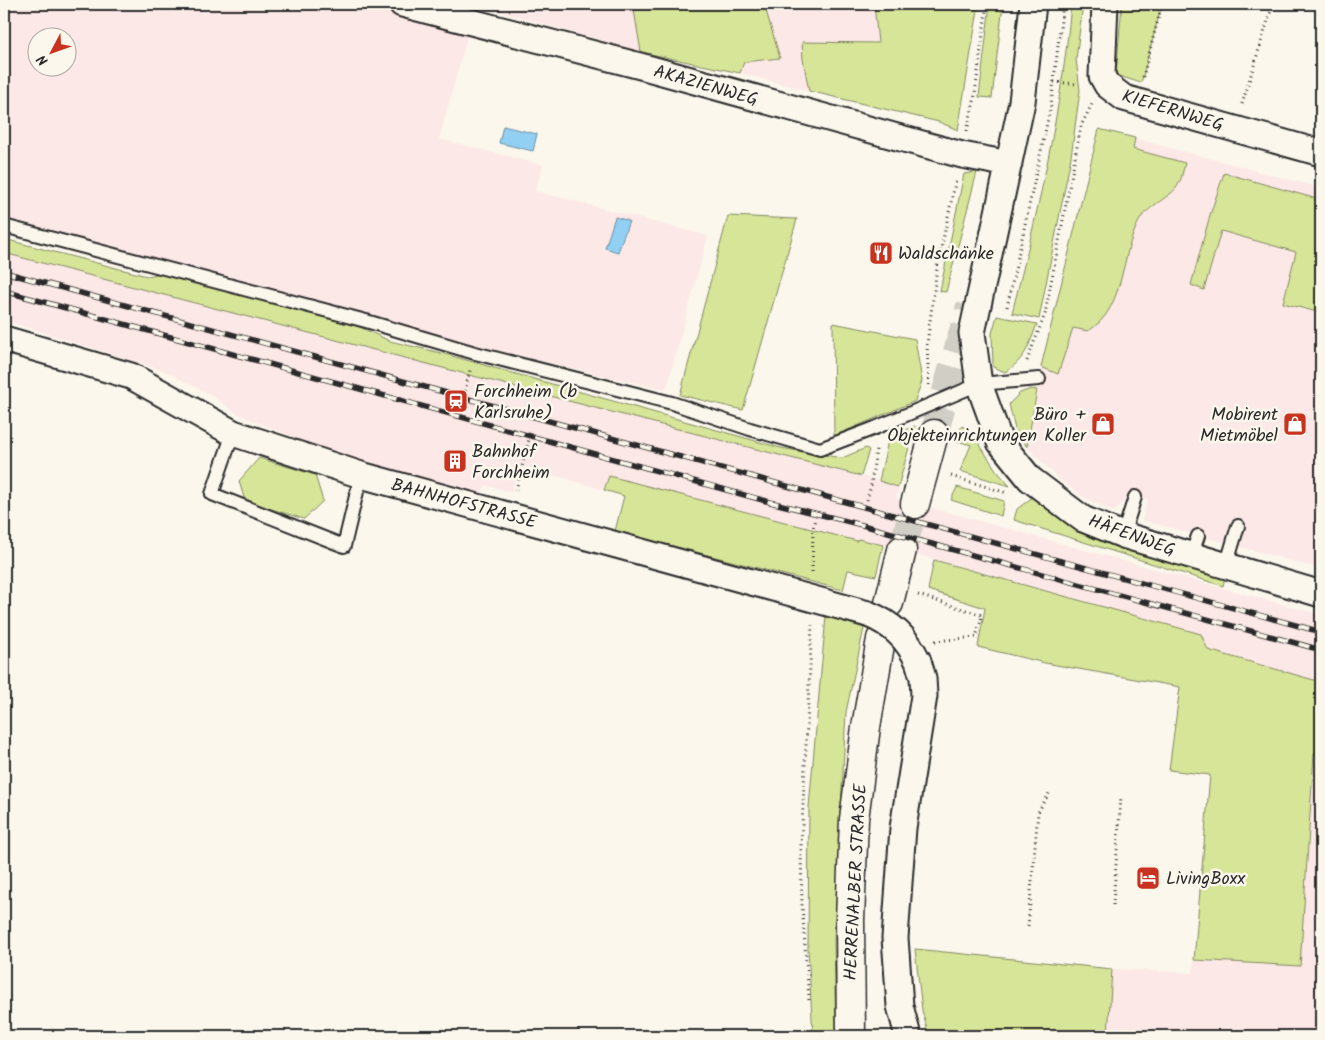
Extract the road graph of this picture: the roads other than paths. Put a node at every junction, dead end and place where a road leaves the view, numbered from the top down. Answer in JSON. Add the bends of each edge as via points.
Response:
{"nodes":[{"id":1,"x":402,"y":4,"type":"edge"},
{"id":2,"x":1033,"y":4,"type":"edge"},
{"id":3,"x":1105,"y":4,"type":"edge"},
{"id":4,"x":1321,"y":152,"type":"edge"},
{"id":5,"x":1009,"y":164,"type":"junction"},
{"id":6,"x":4,"y":226,"type":"edge"},
{"id":7,"x":4,"y":339,"type":"edge"},
{"id":8,"x":1039,"y":379,"type":"dead end"},
{"id":9,"x":978,"y":384,"type":"junction"},
{"id":10,"x":233,"y":433,"type":"junction"},
{"id":11,"x":934,"y":434,"type":"tunnel mouth"},
{"id":12,"x":362,"y":474,"type":"junction"},
{"id":13,"x":1135,"y":497,"type":"dead end"},
{"id":14,"x":915,"y":504,"type":"tunnel mouth"},
{"id":15,"x":1238,"y":526,"type":"dead end"},
{"id":16,"x":1124,"y":535,"type":"junction"},
{"id":17,"x":902,"y":550,"type":"tunnel mouth"},
{"id":18,"x":1226,"y":566,"type":"junction"},
{"id":19,"x":1321,"y":594,"type":"edge"},
{"id":20,"x":879,"y":609,"type":"junction"},
{"id":21,"x":881,"y":639,"type":"dead end"},
{"id":22,"x":851,"y":1036,"type":"edge"},
{"id":23,"x":908,"y":1036,"type":"edge"}],
"edges":[{"from":1,"to":5,"type":"street","name":"AKAZIENWEG"},
{"from":2,"to":5,"type":"street","via":[[1022,102]]},
{"from":3,"to":4,"type":"street","name":"KIEFERNWEG","via":[[1102,76],[1106,85],[1124,98]]},
{"from":5,"to":9,"type":"street","via":[[972,333]]},
{"from":6,"to":9,"type":"lane","via":[[672,404],[820,449]]},
{"from":7,"to":10,"type":"street","name":"BAHNHOFSTRASSE","via":[[131,376]]},
{"from":8,"to":9,"type":"lane"},
{"from":9,"to":16,"type":"street","name":"HÄFENWEG","via":[[1000,442],[1030,479],[1083,519]]},
{"from":10,"to":12,"type":"street","name":"BAHNHOFSTRASSE"},
{"from":10,"to":12,"type":"lane","via":[[212,494],[344,546]]},
{"from":11,"to":14,"type":"main road"},
{"from":12,"to":20,"type":"street","name":"BAHNHOFSTRASSE","via":[[813,598]]},
{"from":13,"to":16,"type":"lane"},
{"from":15,"to":18,"type":"lane"},
{"from":16,"to":18,"type":"street","name":"HÄFENWEG","via":[[1194,546]]},
{"from":17,"to":20,"type":"main road"},
{"from":18,"to":19,"type":"street","name":"HÄFENWEG"},
{"from":20,"to":23,"type":"street","name":"BAHNHOFSTRASSE","bridge":true,"via":[[915,656],[923,678],[924,696],[903,828],[895,938],[900,1006]]},
{"from":21,"to":22,"type":"main road","name":"HERRENALBER STRASSE","via":[[854,819],[850,920]]}]}
